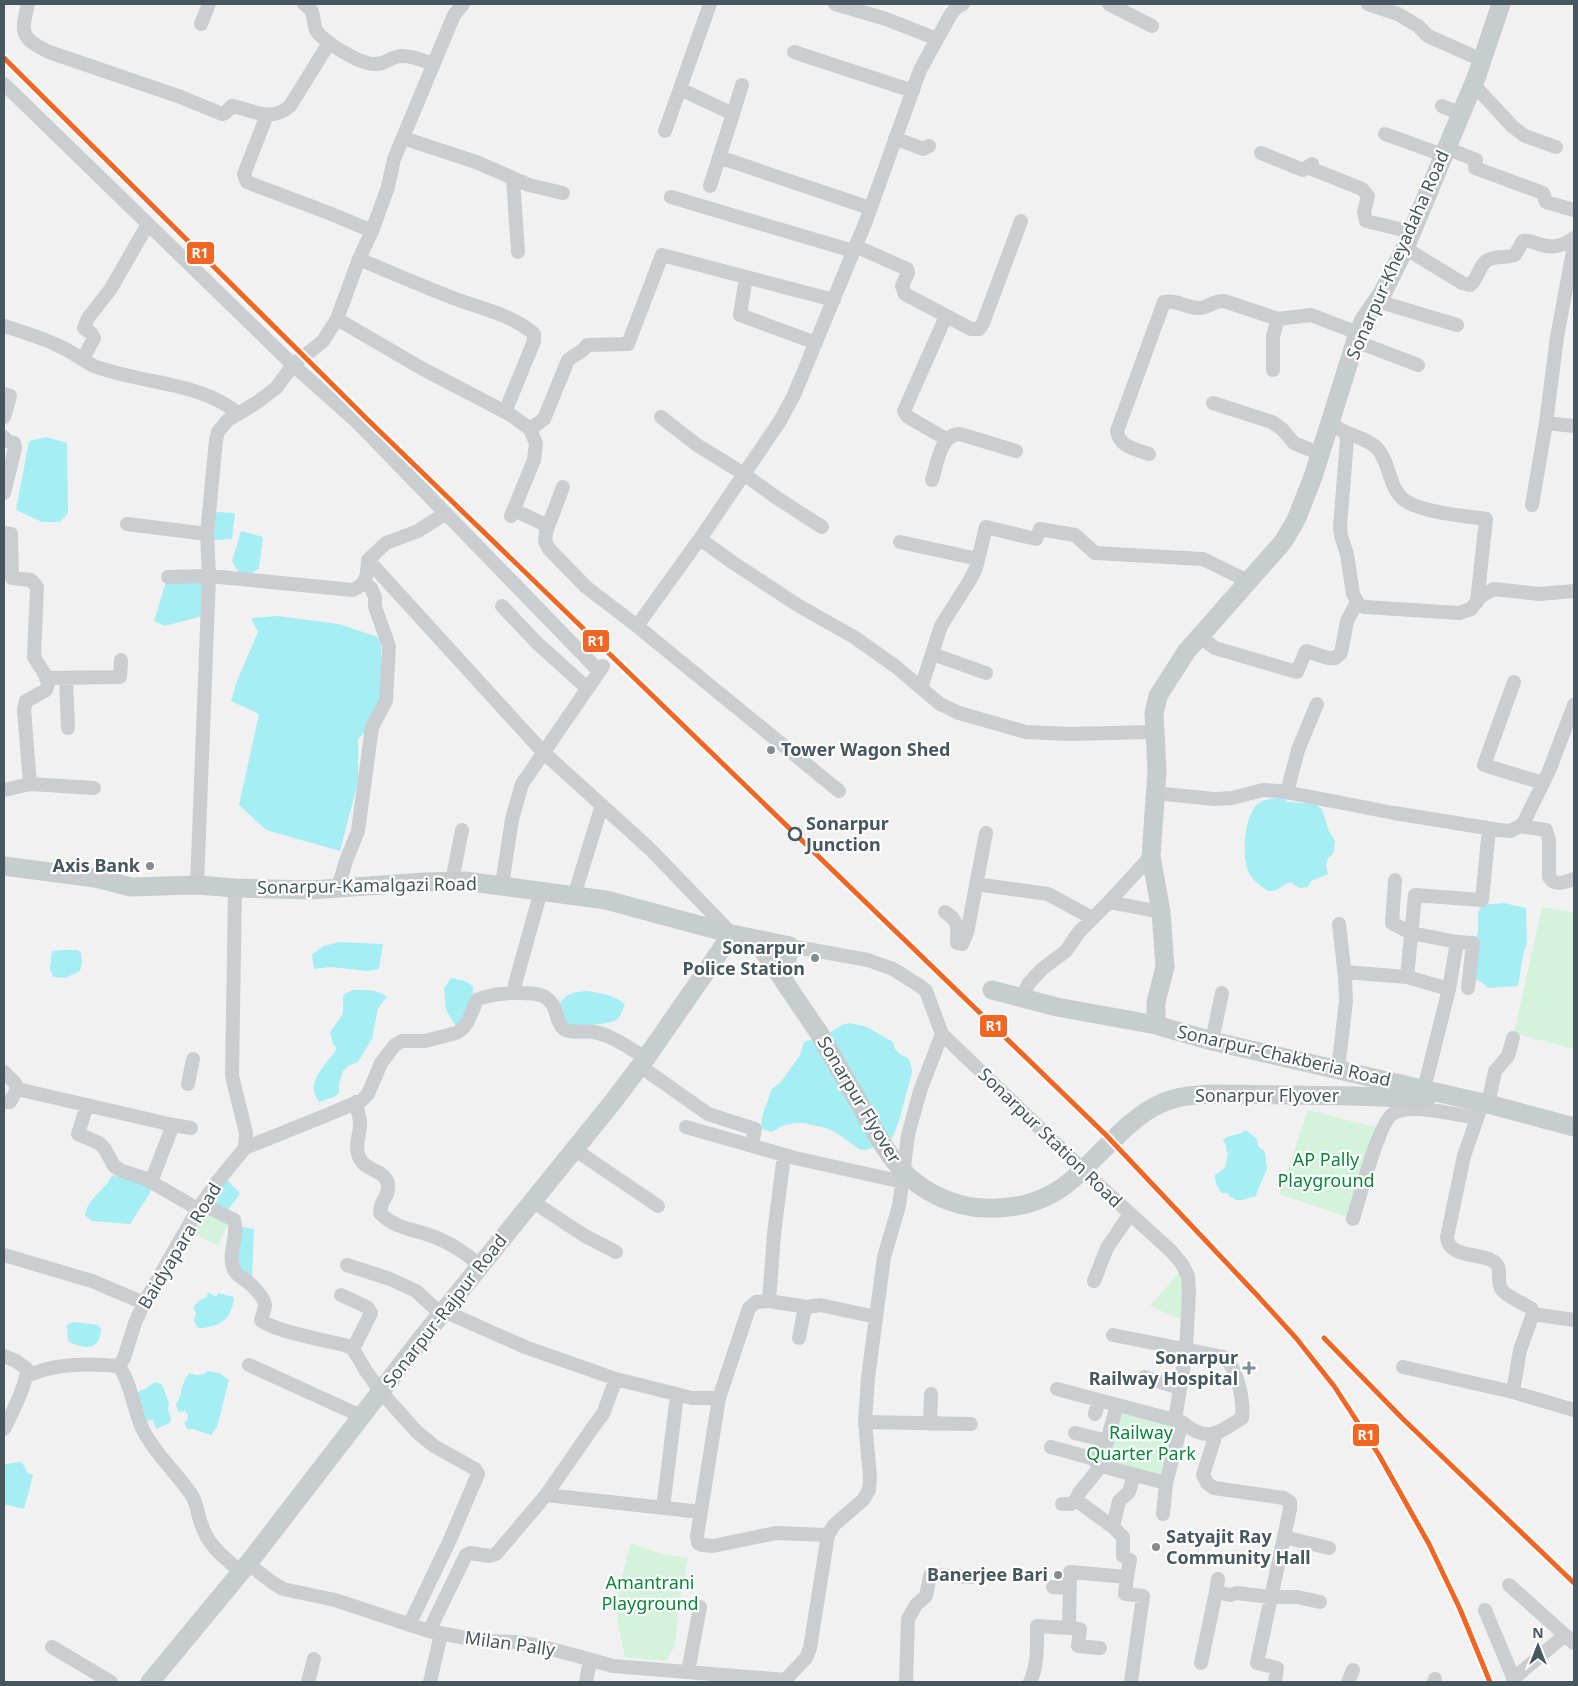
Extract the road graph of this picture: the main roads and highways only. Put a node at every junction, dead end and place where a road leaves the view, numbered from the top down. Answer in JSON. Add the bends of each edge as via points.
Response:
{"nodes":[{"id":1,"x":1501,"y":4,"type":"edge"},
{"id":2,"x":4,"y":866,"type":"edge"},
{"id":3,"x":732,"y":934,"type":"junction"},
{"id":4,"x":756,"y":940,"type":"junction"},
{"id":5,"x":783,"y":979,"type":"junction"},
{"id":6,"x":992,"y":990,"type":"dead end"},
{"id":7,"x":1156,"y":1026,"type":"junction"},
{"id":8,"x":1482,"y":1111,"type":"junction"},
{"id":9,"x":1573,"y":1126,"type":"edge"},
{"id":10,"x":150,"y":1682,"type":"edge"}],
"edges":[{"from":1,"to":7,"type":"main road","name":"Sonarpur-Kheyadaha Road","via":[[1473,84],[1408,240],[1356,337],[1337,428],[1320,454],[1291,531],[1186,652],[1158,696],[1154,713],[1157,771],[1150,856],[1162,912],[1165,966],[1156,1002]]},
{"from":2,"to":3,"type":"main road","name":"Sonarpur-Kamalgazi Road","via":[[95,878],[131,887],[197,885],[310,890],[466,881],[606,900]]},
{"from":3,"to":4,"type":"main road","name":"Sonarpur-Kamalgazi Road"},
{"from":3,"to":10,"type":"main road","name":"Sonarpur-Rajpur Road","via":[[643,1062],[244,1568]]},
{"from":4,"to":5,"type":"main road","name":"Sonarpur Flyover"},
{"from":4,"to":5,"type":"main road","via":[[790,946]]},
{"from":5,"to":8,"type":"main road","name":"Sonarpur Flyover","bridge":true,"via":[[819,1034],[876,1134],[900,1168],[929,1192],[954,1203],[979,1208],[1010,1208],[1055,1192],[1148,1110],[1175,1098],[1212,1094],[1429,1099]]},
{"from":6,"to":7,"type":"main road","name":"Sonarpur-Chakberia Road","via":[[1057,1007]]},
{"from":7,"to":8,"type":"main road","name":"Sonarpur-Chakberia Road","via":[[1424,1089]]},
{"from":8,"to":9,"type":"main road","name":"Sonarpur Flyover","via":[[1532,1123]]}]}
